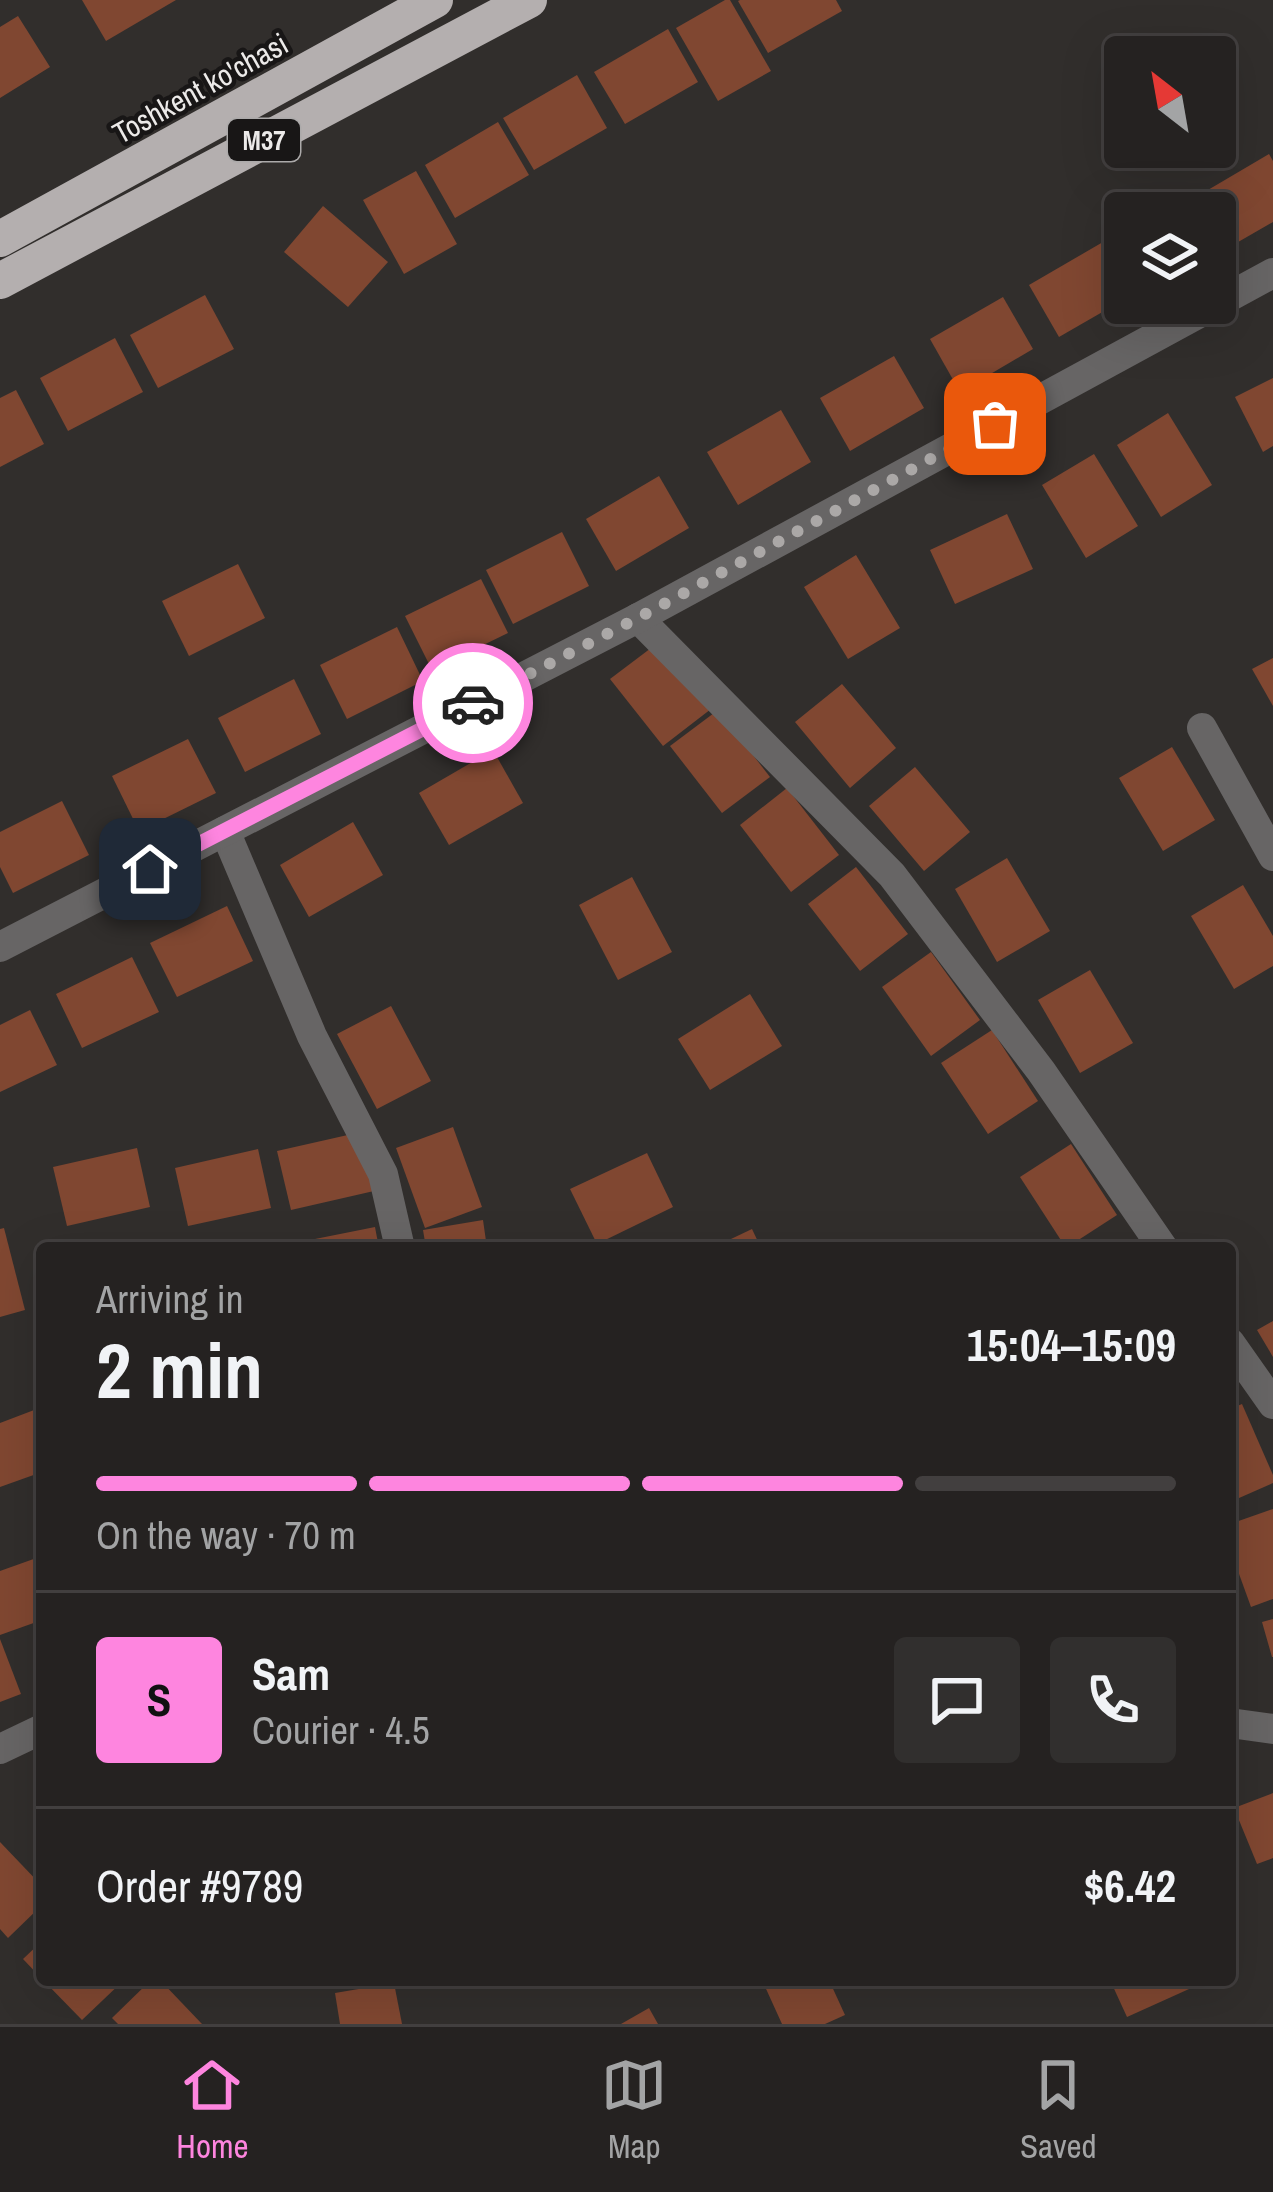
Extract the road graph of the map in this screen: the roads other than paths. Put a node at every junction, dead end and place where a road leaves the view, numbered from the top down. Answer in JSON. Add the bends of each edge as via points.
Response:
{"nodes":[{"id":1,"x":435,"y":0,"type":"edge"},
{"id":2,"x":529,"y":0,"type":"edge"},
{"id":3,"x":4,"y":229,"type":"edge"},
{"id":4,"x":1273,"y":273,"type":"edge"},
{"id":5,"x":0,"y":281,"type":"edge"},
{"id":6,"x":638,"y":618,"type":"junction"},
{"id":7,"x":1202,"y":728,"type":"dead end"},
{"id":8,"x":225,"y":831,"type":"junction"},
{"id":9,"x":1273,"y":856,"type":"edge"},
{"id":10,"x":0,"y":947,"type":"edge"},
{"id":11,"x":399,"y":1242,"type":"edge"},
{"id":12,"x":1159,"y":1242,"type":"edge"},
{"id":13,"x":1236,"y":1352,"type":"edge"},
{"id":14,"x":1273,"y":1404,"type":"edge"},
{"id":15,"x":1236,"y":1724,"type":"edge"},
{"id":16,"x":1273,"y":1729,"type":"edge"},
{"id":17,"x":36,"y":1732,"type":"edge"},
{"id":18,"x":0,"y":1749,"type":"edge"}],
"edges":[{"from":1,"to":3,"type":"highway","name":"Toshkent ko'chasi","number":"M37"},
{"from":2,"to":5,"type":"highway","number":"M37"},
{"from":4,"to":6,"type":"street"},
{"from":6,"to":8,"type":"street"},
{"from":6,"to":12,"type":"street","via":[[892,874]]},
{"from":7,"to":9,"type":"street"},
{"from":8,"to":10,"type":"street"},
{"from":8,"to":11,"type":"street","via":[[312,1036],[383,1174]]},
{"from":13,"to":14,"type":"street"},
{"from":15,"to":16,"type":"street"},
{"from":17,"to":18,"type":"street"}]}
